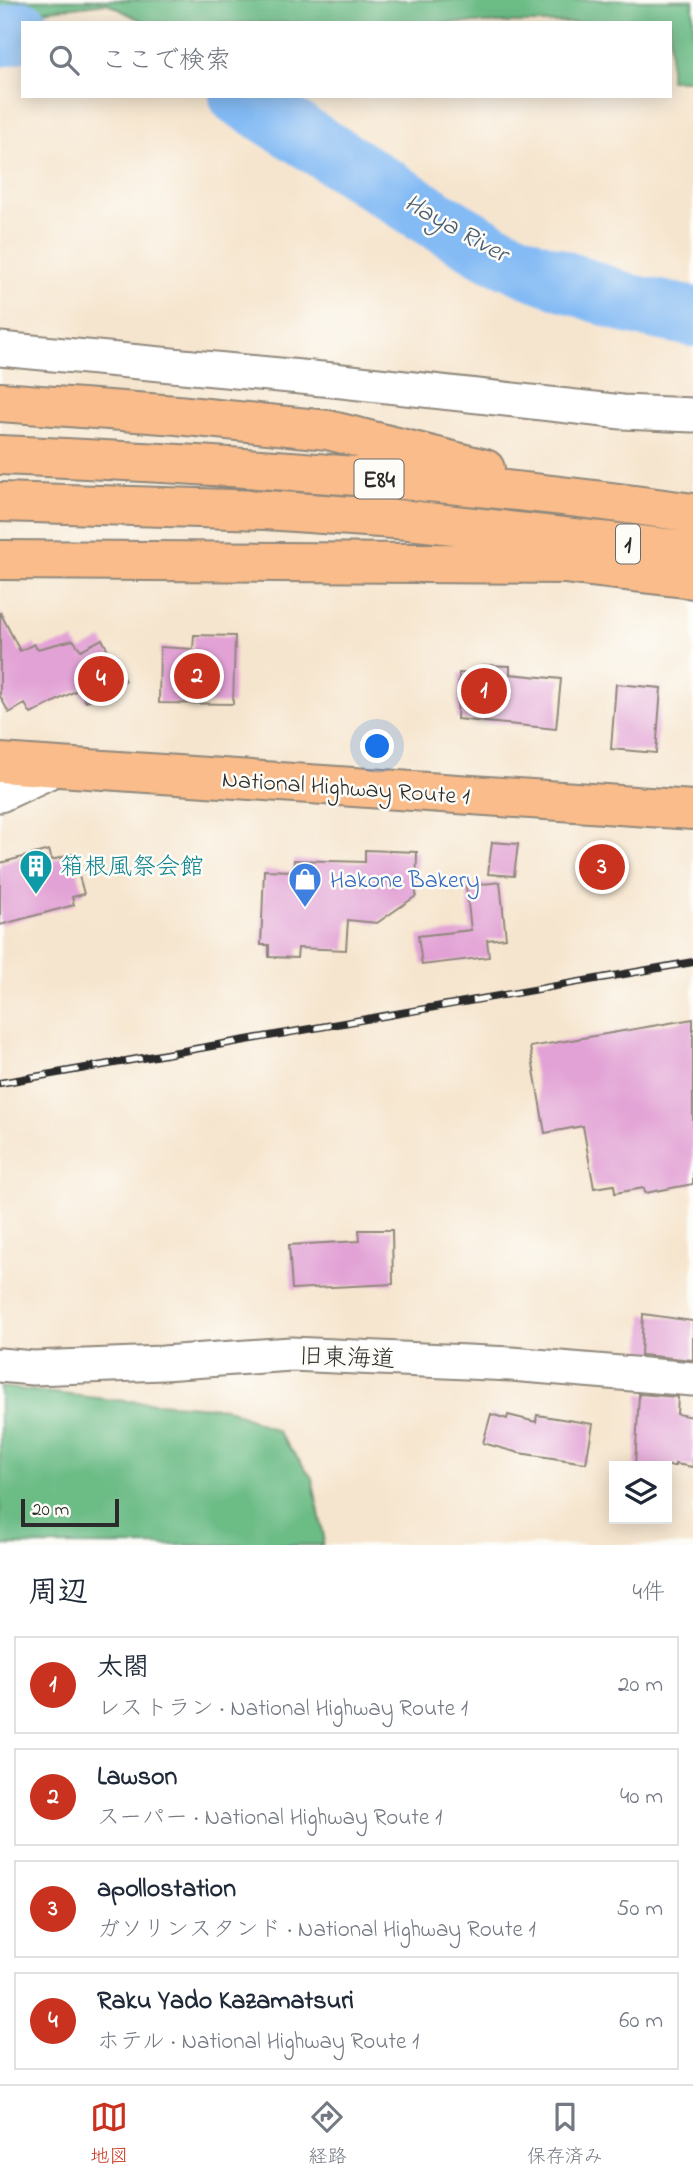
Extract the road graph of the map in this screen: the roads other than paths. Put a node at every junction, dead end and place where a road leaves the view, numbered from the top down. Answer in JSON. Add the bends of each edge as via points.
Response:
{"nodes":[{"id":1,"x":0,"y":348,"type":"edge"},
{"id":2,"x":0,"y":402,"type":"edge"},
{"id":3,"x":693,"y":415,"type":"edge"},
{"id":4,"x":0,"y":456,"type":"edge"},
{"id":5,"x":616,"y":501,"type":"junction"},
{"id":6,"x":0,"y":502,"type":"edge"},
{"id":7,"x":693,"y":513,"type":"edge"},
{"id":8,"x":564,"y":550,"type":"junction"},
{"id":9,"x":693,"y":551,"type":"edge"},
{"id":10,"x":0,"y":560,"type":"edge"},
{"id":11,"x":693,"y":579,"type":"edge"},
{"id":12,"x":0,"y":762,"type":"edge"},
{"id":13,"x":57,"y":768,"type":"junction"},
{"id":14,"x":0,"y":778,"type":"edge"},
{"id":15,"x":0,"y":795,"type":"edge"},
{"id":16,"x":693,"y":810,"type":"edge"},
{"id":17,"x":0,"y":1365,"type":"edge"},
{"id":18,"x":693,"y":1380,"type":"edge"}],
"edges":[{"from":1,"to":3,"type":"street","via":[[622,412]]},
{"from":2,"to":5,"type":"highway","via":[[328,430]]},
{"from":4,"to":5,"type":"highway","number":"E84","via":[[277,469]]},
{"from":5,"to":7,"type":"highway","number":"1"},
{"from":6,"to":8,"type":"highway","via":[[140,507],[274,531]]},
{"from":8,"to":9,"type":"highway","number":"1"},
{"from":8,"to":10,"type":"highway"},
{"from":8,"to":11,"type":"highway","number":"1"},
{"from":12,"to":13,"type":"highway","name":"National Highway Route 1"},
{"from":13,"to":14,"type":"highway"},
{"from":13,"to":15,"type":"street"},
{"from":13,"to":16,"type":"highway","name":"National Highway Route 1"},
{"from":17,"to":18,"type":"street","name":"旧東海道","via":[[33,1368],[291,1354],[511,1364]]}]}
